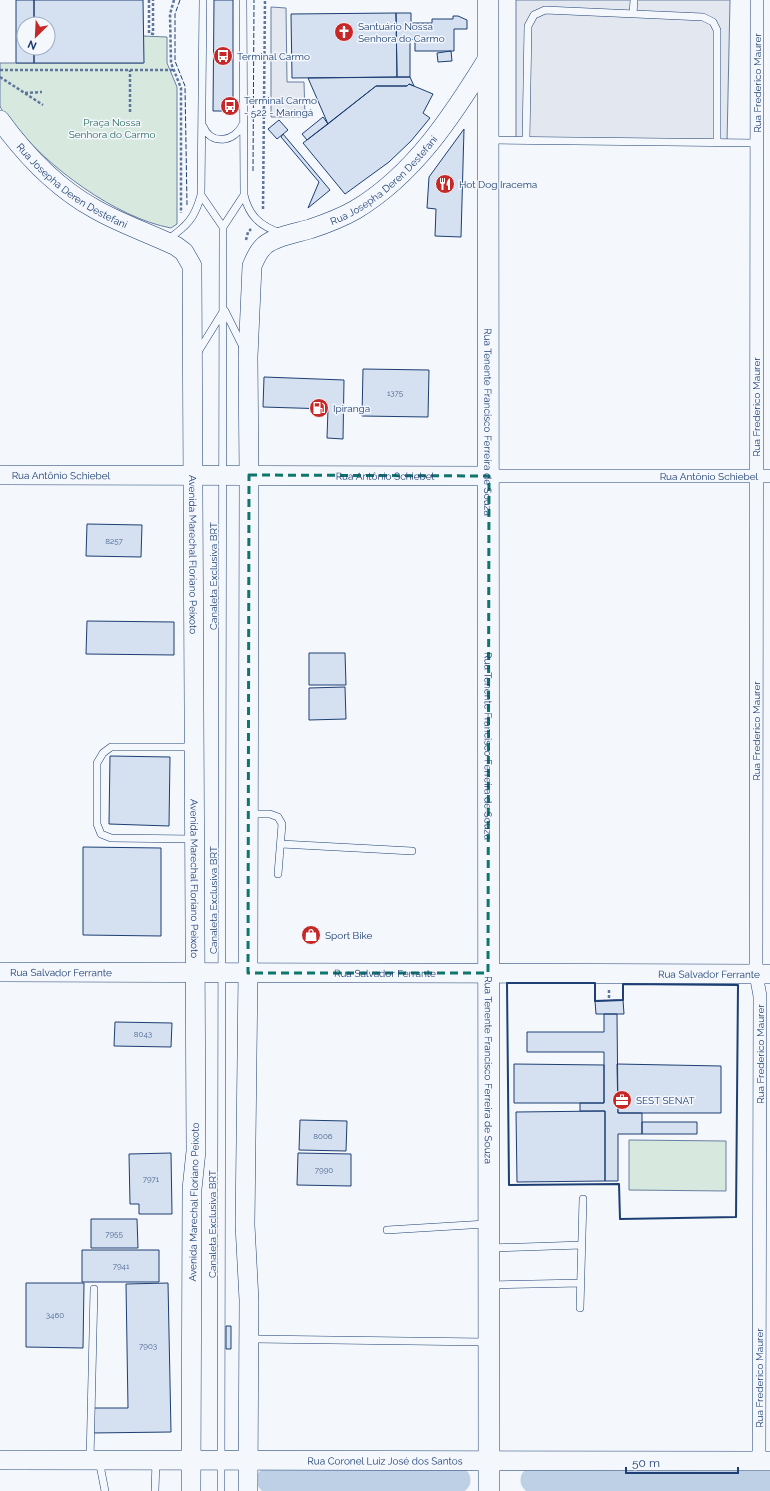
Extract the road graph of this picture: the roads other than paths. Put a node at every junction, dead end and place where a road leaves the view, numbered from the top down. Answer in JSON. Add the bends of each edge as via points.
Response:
{"nodes":[{"id":1,"x":203,"y":0,"type":"edge"},
{"id":2,"x":243,"y":0,"type":"edge"},
{"id":3,"x":488,"y":0,"type":"edge"},
{"id":4,"x":634,"y":0,"type":"edge"},
{"id":5,"x":757,"y":0,"type":"edge"},
{"id":6,"x":633,"y":14,"type":"junction"},
{"id":7,"x":488,"y":58,"type":"junction"},
{"id":8,"x":0,"y":120,"type":"edge"},
{"id":9,"x":202,"y":120,"type":"junction"},
{"id":10,"x":243,"y":122,"type":"junction"},
{"id":11,"x":488,"y":140,"type":"junction"},
{"id":12,"x":526,"y":140,"type":"junction"},
{"id":13,"x":717,"y":143,"type":"junction"},
{"id":14,"x":756,"y":143,"type":"junction"},
{"id":15,"x":201,"y":195,"type":"junction"},
{"id":16,"x":244,"y":195,"type":"junction"},
{"id":17,"x":223,"y":227,"type":"junction"},
{"id":18,"x":289,"y":235,"type":"junction"},
{"id":19,"x":166,"y":241,"type":"junction"},
{"id":20,"x":192,"y":266,"type":"joint"},
{"id":21,"x":224,"y":310,"type":"junction"},
{"id":22,"x":248,"y":357,"type":"junction"},
{"id":23,"x":192,"y":362,"type":"junction"},
{"id":24,"x":0,"y":475,"type":"edge"},
{"id":25,"x":192,"y":475,"type":"junction"},
{"id":26,"x":224,"y":475,"type":"junction"},
{"id":27,"x":249,"y":475,"type":"junction"},
{"id":28,"x":488,"y":476,"type":"junction"},
{"id":29,"x":756,"y":476,"type":"junction"},
{"id":30,"x":770,"y":476,"type":"edge"},
{"id":31,"x":194,"y":747,"type":"junction"},
{"id":32,"x":248,"y":814,"type":"junction"},
{"id":33,"x":194,"y":839,"type":"junction"},
{"id":34,"x":281,"y":844,"type":"junction"},
{"id":35,"x":412,"y":851,"type":"dead end"},
{"id":36,"x":278,"y":874,"type":"dead end"},
{"id":37,"x":0,"y":972,"type":"edge"},
{"id":38,"x":195,"y":972,"type":"junction"},
{"id":39,"x":222,"y":973,"type":"junction"},
{"id":40,"x":248,"y":973,"type":"junction"},
{"id":41,"x":488,"y":973,"type":"junction"},
{"id":42,"x":763,"y":974,"type":"edge"},
{"id":43,"x":583,"y":1199,"type":"dead end"},
{"id":44,"x":488,"y":1224,"type":"junction"},
{"id":45,"x":387,"y":1230,"type":"dead end"},
{"id":46,"x":582,"y":1245,"type":"junction"},
{"id":47,"x":488,"y":1248,"type":"junction"},
{"id":48,"x":581,"y":1282,"type":"junction"},
{"id":49,"x":489,"y":1285,"type":"junction"},
{"id":50,"x":94,"y":1289,"type":"dead end"},
{"id":51,"x":580,"y":1308,"type":"dead end"},
{"id":52,"x":249,"y":1339,"type":"junction"},
{"id":53,"x":488,"y":1341,"type":"junction"},
{"id":54,"x":0,"y":1460,"type":"edge"},
{"id":55,"x":94,"y":1460,"type":"junction"},
{"id":56,"x":156,"y":1460,"type":"junction"},
{"id":57,"x":191,"y":1460,"type":"junction"},
{"id":58,"x":221,"y":1460,"type":"junction"},
{"id":59,"x":248,"y":1460,"type":"junction"},
{"id":60,"x":488,"y":1460,"type":"junction"},
{"id":61,"x":765,"y":1461,"type":"edge"},
{"id":62,"x":105,"y":1491,"type":"edge"},
{"id":63,"x":155,"y":1491,"type":"edge"},
{"id":64,"x":190,"y":1491,"type":"edge"},
{"id":65,"x":221,"y":1491,"type":"edge"},
{"id":66,"x":248,"y":1491,"type":"edge"},
{"id":67,"x":488,"y":1491,"type":"edge"}],
"edges":[{"from":1,"to":9,"type":"lane"},
{"from":2,"to":10,"type":"lane"},
{"from":3,"to":7,"type":"main road","name":"Rua Tenente Francisco Ferreira de Souza"},
{"from":4,"to":6,"type":"lane"},
{"from":5,"to":14,"type":"street","name":"Rua Frederico Maurer"},
{"from":6,"to":12,"type":"lane","via":[[545,10],[534,14],[528,26]]},
{"from":6,"to":13,"type":"lane","via":[[703,17],[713,22],[717,30],[718,51]]},
{"from":7,"to":11,"type":"main road","name":"Rua Tenente Francisco Ferreira de Souza"},
{"from":7,"to":18,"type":"street","name":"Rua Josepha Deren Destefani","via":[[462,102],[436,135],[392,182],[354,210],[332,221]]},
{"from":8,"to":19,"type":"street","name":"Rua Josepha Deren Destefani","via":[[31,158],[73,195],[116,220]]},
{"from":9,"to":10,"type":"lane","via":[[207,134],[221,140],[236,135]]},
{"from":9,"to":15,"type":"lane"},
{"from":10,"to":16,"type":"lane"},
{"from":11,"to":12,"type":"lane"},
{"from":11,"to":28,"type":"main road","name":"Rua Tenente Francisco Ferreira de Souza"},
{"from":12,"to":13,"type":"lane"},
{"from":13,"to":14,"type":"lane"},
{"from":14,"to":29,"type":"street","name":"Rua Frederico Maurer"},
{"from":15,"to":17,"type":"lane"},
{"from":15,"to":19,"type":"lane","via":[[186,226]]},
{"from":16,"to":17,"type":"lane"},
{"from":16,"to":18,"type":"lane","via":[[246,205],[258,222],[269,229]]},
{"from":17,"to":21,"type":"lane","name":"Canaleta Exclusiva BRT"},
{"from":18,"to":22,"type":"street","name":"Rua Josepha Deren Destefani","via":[[265,245],[257,254],[252,266]]},
{"from":19,"to":20,"type":"street","name":"Rua Josepha Deren Destefani","via":[[184,252]]},
{"from":20,"to":23,"type":"street","name":"Avenida Marechal Floriano Peixoto"},
{"from":21,"to":22,"type":"lane","name":"Canaleta Exclusiva BRT"},
{"from":21,"to":23,"type":"lane"},
{"from":21,"to":26,"type":"lane","name":"Canaleta Exclusiva BRT"},
{"from":22,"to":27,"type":"street"},
{"from":23,"to":25,"type":"street","name":"Avenida Marechal Floriano Peixoto"},
{"from":24,"to":25,"type":"street","name":"Rua Antônio Schiebel"},
{"from":25,"to":26,"type":"street","name":"Rua Antônio Schiebel"},
{"from":25,"to":31,"type":"street","name":"Avenida Marechal Floriano Peixoto"},
{"from":26,"to":27,"type":"street","name":"Rua Antônio Schiebel"},
{"from":26,"to":39,"type":"lane","name":"Canaleta Exclusiva BRT"},
{"from":27,"to":28,"type":"street","name":"Rua Antônio Schiebel"},
{"from":27,"to":32,"type":"street"},
{"from":28,"to":29,"type":"street","name":"Rua Antônio Schiebel"},
{"from":28,"to":41,"type":"main road","name":"Rua Tenente Francisco Ferreira de Souza"},
{"from":29,"to":30,"type":"street","name":"Rua Antônio Schiebel"},
{"from":29,"to":42,"type":"street","name":"Rua Frederico Maurer"},
{"from":31,"to":33,"type":"street","name":"Avenida Marechal Floriano Peixoto"},
{"from":31,"to":33,"type":"lane","via":[[111,747],[102,752],[97,763],[97,824],[101,834],[111,838]]},
{"from":32,"to":34,"type":"lane","via":[[270,814],[278,817],[282,824]]},
{"from":32,"to":40,"type":"street"},
{"from":33,"to":38,"type":"street","name":"Avenida Marechal Floriano Peixoto"},
{"from":34,"to":35,"type":"lane"},
{"from":34,"to":36,"type":"lane"},
{"from":37,"to":38,"type":"street","name":"Rua Salvador Ferrante"},
{"from":38,"to":39,"type":"street","name":"Rua Salvador Ferrante"},
{"from":38,"to":57,"type":"street","name":"Avenida Marechal Floriano Peixoto","via":[[196,1150],[192,1190]]},
{"from":39,"to":40,"type":"street","name":"Rua Salvador Ferrante"},
{"from":39,"to":58,"type":"lane","name":"Canaleta Exclusiva BRT"},
{"from":40,"to":41,"type":"street","name":"Rua Salvador Ferrante"},
{"from":40,"to":52,"type":"street","via":[[245,1225]]},
{"from":41,"to":42,"type":"street","name":"Rua Salvador Ferrante"},
{"from":41,"to":44,"type":"main road","name":"Rua Tenente Francisco Ferreira de Souza"},
{"from":42,"to":61,"type":"street","name":"Rua Frederico Maurer","via":[[760,996]]},
{"from":43,"to":46,"type":"lane"},
{"from":44,"to":45,"type":"lane"},
{"from":44,"to":47,"type":"main road","name":"Rua Tenente Francisco Ferreira de Souza"},
{"from":46,"to":47,"type":"lane"},
{"from":46,"to":48,"type":"lane"},
{"from":47,"to":49,"type":"main road","name":"Rua Tenente Francisco Ferreira de Souza"},
{"from":48,"to":49,"type":"lane"},
{"from":48,"to":51,"type":"lane"},
{"from":49,"to":53,"type":"main road","name":"Rua Tenente Francisco Ferreira de Souza"},
{"from":50,"to":55,"type":"lane"},
{"from":52,"to":53,"type":"lane"},
{"from":52,"to":59,"type":"street"},
{"from":53,"to":60,"type":"main road","name":"Rua Tenente Francisco Ferreira de Souza"},
{"from":54,"to":55,"type":"street","name":"Rua Coronel Luiz José dos Santos"},
{"from":55,"to":56,"type":"street","name":"Rua Coronel Luiz José dos Santos"},
{"from":55,"to":62,"type":"lane"},
{"from":56,"to":57,"type":"street","name":"Rua Coronel Luiz José dos Santos"},
{"from":56,"to":63,"type":"lane"},
{"from":57,"to":58,"type":"street","name":"Rua Coronel Luiz José dos Santos"},
{"from":57,"to":64,"type":"street","name":"Avenida Marechal Floriano Peixoto"},
{"from":58,"to":59,"type":"street","name":"Rua Coronel Luiz José dos Santos"},
{"from":58,"to":65,"type":"lane","name":"Canaleta Exclusiva BRT"},
{"from":59,"to":60,"type":"street","name":"Rua Coronel Luiz José dos Santos"},
{"from":59,"to":66,"type":"street"},
{"from":60,"to":61,"type":"street","name":"Rua Coronel Luiz José dos Santos"},
{"from":60,"to":67,"type":"main road","name":"Rua Tenente Francisco Ferreira de Souza"}]}
